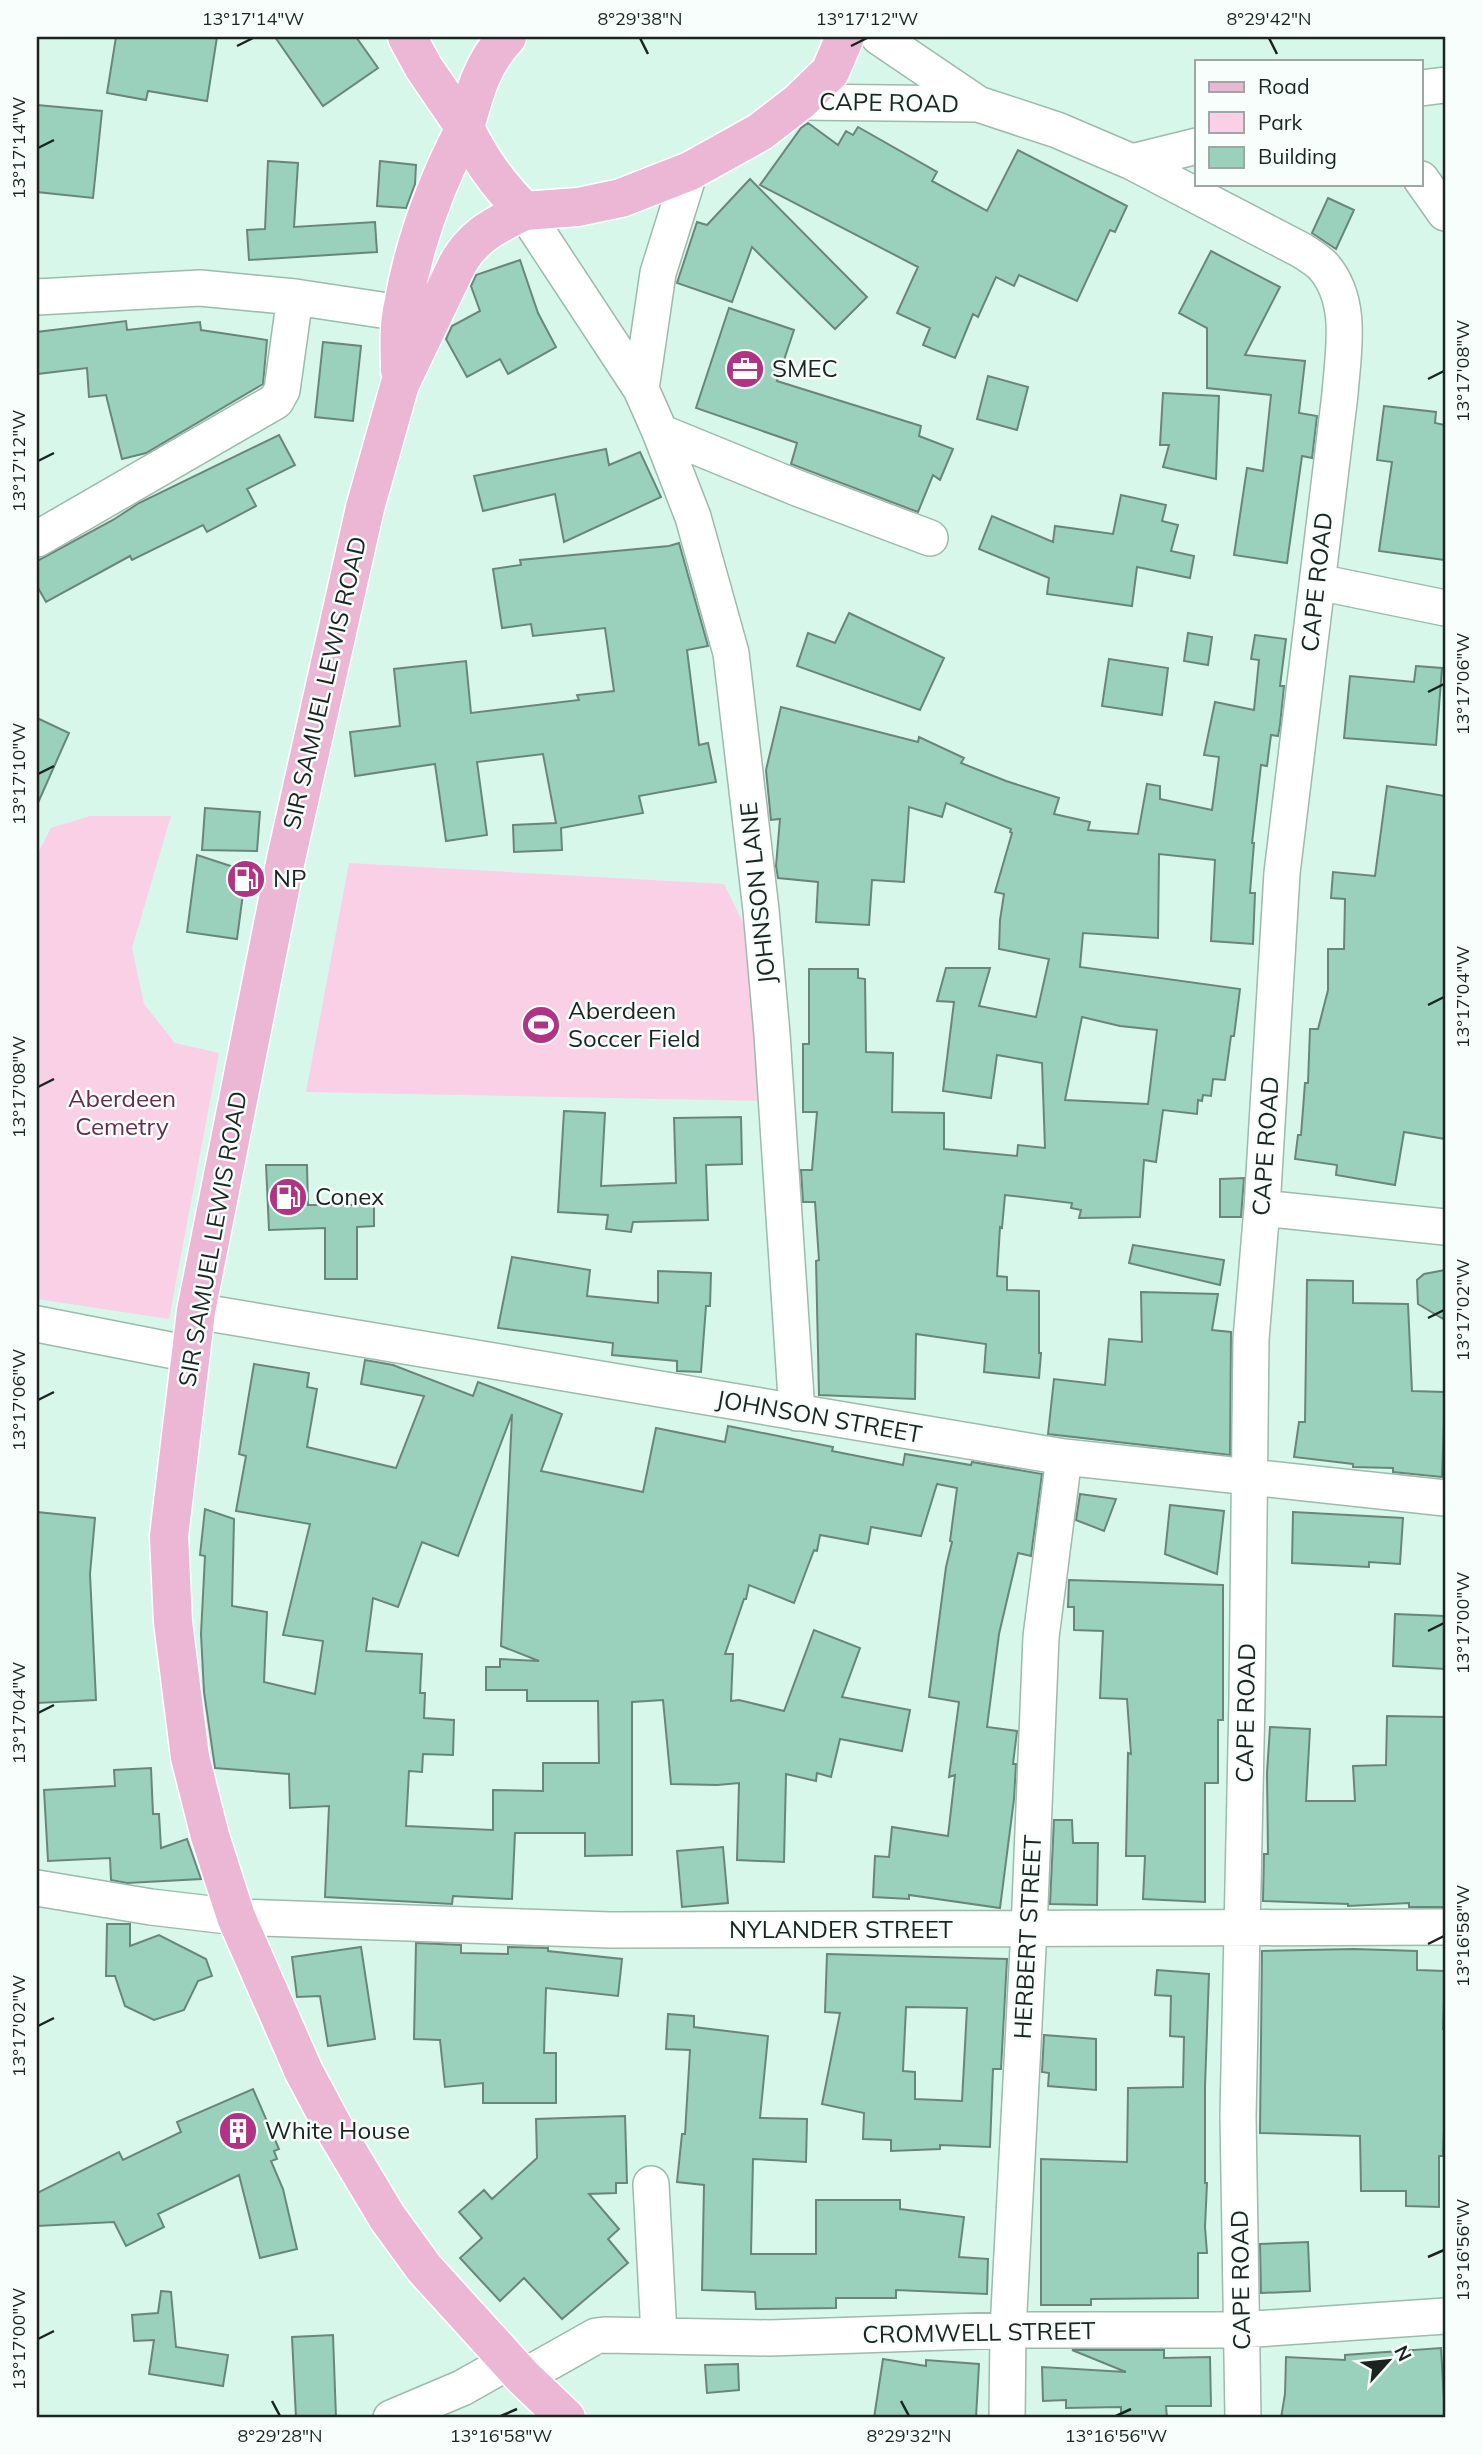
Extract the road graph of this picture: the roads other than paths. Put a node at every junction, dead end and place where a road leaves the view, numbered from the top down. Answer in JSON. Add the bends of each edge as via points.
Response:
{"nodes":[{"id":1,"x":407,"y":37,"type":"edge"},
{"id":2,"x":507,"y":37,"type":"edge"},
{"id":3,"x":845,"y":37,"type":"edge"},
{"id":4,"x":879,"y":37,"type":"edge"},
{"id":5,"x":1445,"y":85,"type":"edge"},
{"id":6,"x":1422,"y":88,"type":"edge"},
{"id":7,"x":799,"y":102,"type":"junction"},
{"id":8,"x":978,"y":104,"type":"junction"},
{"id":9,"x":465,"y":128,"type":"junction"},
{"id":10,"x":1195,"y":146,"type":"edge"},
{"id":11,"x":1132,"y":162,"type":"junction"},
{"id":12,"x":690,"y":171,"type":"junction"},
{"id":13,"x":1422,"y":180,"type":"edge"},
{"id":14,"x":524,"y":211,"type":"junction"},
{"id":15,"x":1445,"y":213,"type":"edge"},
{"id":16,"x":37,"y":297,"type":"edge"},
{"id":17,"x":295,"y":297,"type":"junction"},
{"id":18,"x":401,"y":313,"type":"junction"},
{"id":19,"x":400,"y":384,"type":"junction"},
{"id":20,"x":640,"y":389,"type":"junction"},
{"id":21,"x":660,"y":432,"type":"junction"},
{"id":22,"x":930,"y":538,"type":"dead end"},
{"id":23,"x":37,"y":539,"type":"edge"},
{"id":24,"x":1318,"y":582,"type":"junction"},
{"id":25,"x":1445,"y":608,"type":"edge"},
{"id":26,"x":1262,"y":1208,"type":"junction"},
{"id":27,"x":1445,"y":1227,"type":"edge"},
{"id":28,"x":196,"y":1311,"type":"junction"},
{"id":29,"x":37,"y":1324,"type":"edge"},
{"id":30,"x":190,"y":1354,"type":"junction"},
{"id":31,"x":797,"y":1413,"type":"junction"},
{"id":32,"x":1064,"y":1457,"type":"junction"},
{"id":33,"x":1250,"y":1477,"type":"junction"},
{"id":34,"x":1445,"y":1498,"type":"edge"},
{"id":35,"x":37,"y":1888,"type":"edge"},
{"id":36,"x":236,"y":1917,"type":"junction"},
{"id":37,"x":1445,"y":1927,"type":"edge"},
{"id":38,"x":1029,"y":1929,"type":"junction"},
{"id":39,"x":1241,"y":1930,"type":"junction"},
{"id":40,"x":651,"y":2184,"type":"dead end"},
{"id":41,"x":1445,"y":2316,"type":"edge"},
{"id":42,"x":1008,"y":2330,"type":"junction"},
{"id":43,"x":1241,"y":2330,"type":"junction"},
{"id":44,"x":659,"y":2335,"type":"junction"},
{"id":45,"x":517,"y":2369,"type":"junction"},
{"id":46,"x":391,"y":2418,"type":"edge"},
{"id":47,"x":566,"y":2418,"type":"edge"},
{"id":48,"x":1007,"y":2418,"type":"edge"},
{"id":49,"x":1243,"y":2418,"type":"edge"}],
"edges":[{"from":1,"to":9,"type":"main road"},
{"from":2,"to":9,"type":"main road","via":[[477,82]]},
{"from":3,"to":7,"type":"main road","via":[[830,72]]},
{"from":4,"to":8,"type":"street","name":"CAPE ROAD"},
{"from":5,"to":6,"type":"street"},
{"from":7,"to":8,"type":"street","name":"CAPE ROAD"},
{"from":7,"to":12,"type":"main road","via":[[760,132]]},
{"from":8,"to":11,"type":"street","name":"CAPE ROAD","via":[[1057,130]]},
{"from":9,"to":14,"type":"main road","via":[[497,184]]},
{"from":9,"to":18,"type":"main road","via":[[440,174]]},
{"from":10,"to":11,"type":"street"},
{"from":11,"to":24,"type":"street","name":"CAPE ROAD","via":[[1301,250],[1332,276],[1345,326]]},
{"from":12,"to":14,"type":"main road","via":[[621,198]]},
{"from":12,"to":20,"type":"street","via":[[658,273]]},
{"from":13,"to":15,"type":"street"},
{"from":14,"to":19,"type":"main road","via":[[483,232],[466,249]]},
{"from":14,"to":20,"type":"street","name":"JOHNSON LANE"},
{"from":16,"to":17,"type":"street","via":[[200,288]]},
{"from":17,"to":18,"type":"street"},
{"from":17,"to":23,"type":"street","via":[[282,390],[276,401]]},
{"from":18,"to":19,"type":"main road"},
{"from":19,"to":28,"type":"main road","name":"SIR SAMUEL LEWIS ROAD","via":[[365,508],[286,859]]},
{"from":20,"to":21,"type":"street","name":"JOHNSON LANE"},
{"from":21,"to":22,"type":"street"},
{"from":21,"to":31,"type":"street","name":"JOHNSON LANE","via":[[693,517],[731,653],[772,1034]]},
{"from":24,"to":25,"type":"street"},
{"from":24,"to":26,"type":"street","name":"CAPE ROAD","via":[[1282,873]]},
{"from":26,"to":27,"type":"street"},
{"from":26,"to":33,"type":"street","name":"CAPE ROAD","via":[[1251,1339]]},
{"from":28,"to":30,"type":"main road","name":"SIR SAMUEL LEWIS ROAD"},
{"from":28,"to":31,"type":"street","name":"JOHNSON STREET"},
{"from":29,"to":30,"type":"street"},
{"from":30,"to":36,"type":"main road","name":"SIR SAMUEL LEWIS ROAD","via":[[169,1536],[173,1622],[190,1757]]},
{"from":31,"to":32,"type":"street","name":"JOHNSON STREET"},
{"from":32,"to":33,"type":"street","name":"JOHNSON STREET"},
{"from":32,"to":38,"type":"street","name":"HERBERT STREET","via":[[1041,1636]]},
{"from":33,"to":34,"type":"street","name":"JOHNSON STREET"},
{"from":33,"to":39,"type":"street","name":"CAPE ROAD"},
{"from":35,"to":36,"type":"street","name":"NYLANDER STREET"},
{"from":36,"to":38,"type":"street","name":"NYLANDER STREET","via":[[610,1930]]},
{"from":36,"to":45,"type":"main road","name":"SIR SAMUEL LEWIS ROAD","via":[[304,2072],[387,2217],[424,2268]]},
{"from":37,"to":39,"type":"street","name":"NYLANDER STREET"},
{"from":38,"to":39,"type":"street","name":"NYLANDER STREET"},
{"from":38,"to":42,"type":"street","name":"HERBERT STREET"},
{"from":39,"to":43,"type":"street","name":"CAPE ROAD"},
{"from":40,"to":44,"type":"street"},
{"from":41,"to":43,"type":"street","name":"CROMWELL STREET"},
{"from":42,"to":43,"type":"street","name":"CROMWELL STREET"},
{"from":42,"to":44,"type":"street","name":"CROMWELL STREET","via":[[770,2338]]},
{"from":42,"to":48,"type":"street","name":"HERBERT STREET"},
{"from":43,"to":49,"type":"street","name":"CAPE ROAD"},
{"from":44,"to":45,"type":"street","name":"CROMWELL STREET","via":[[596,2336]]},
{"from":45,"to":46,"type":"street","name":"CROMWELL STREET"},
{"from":45,"to":47,"type":"main road","name":"SIR SAMUEL LEWIS ROAD"}]}
